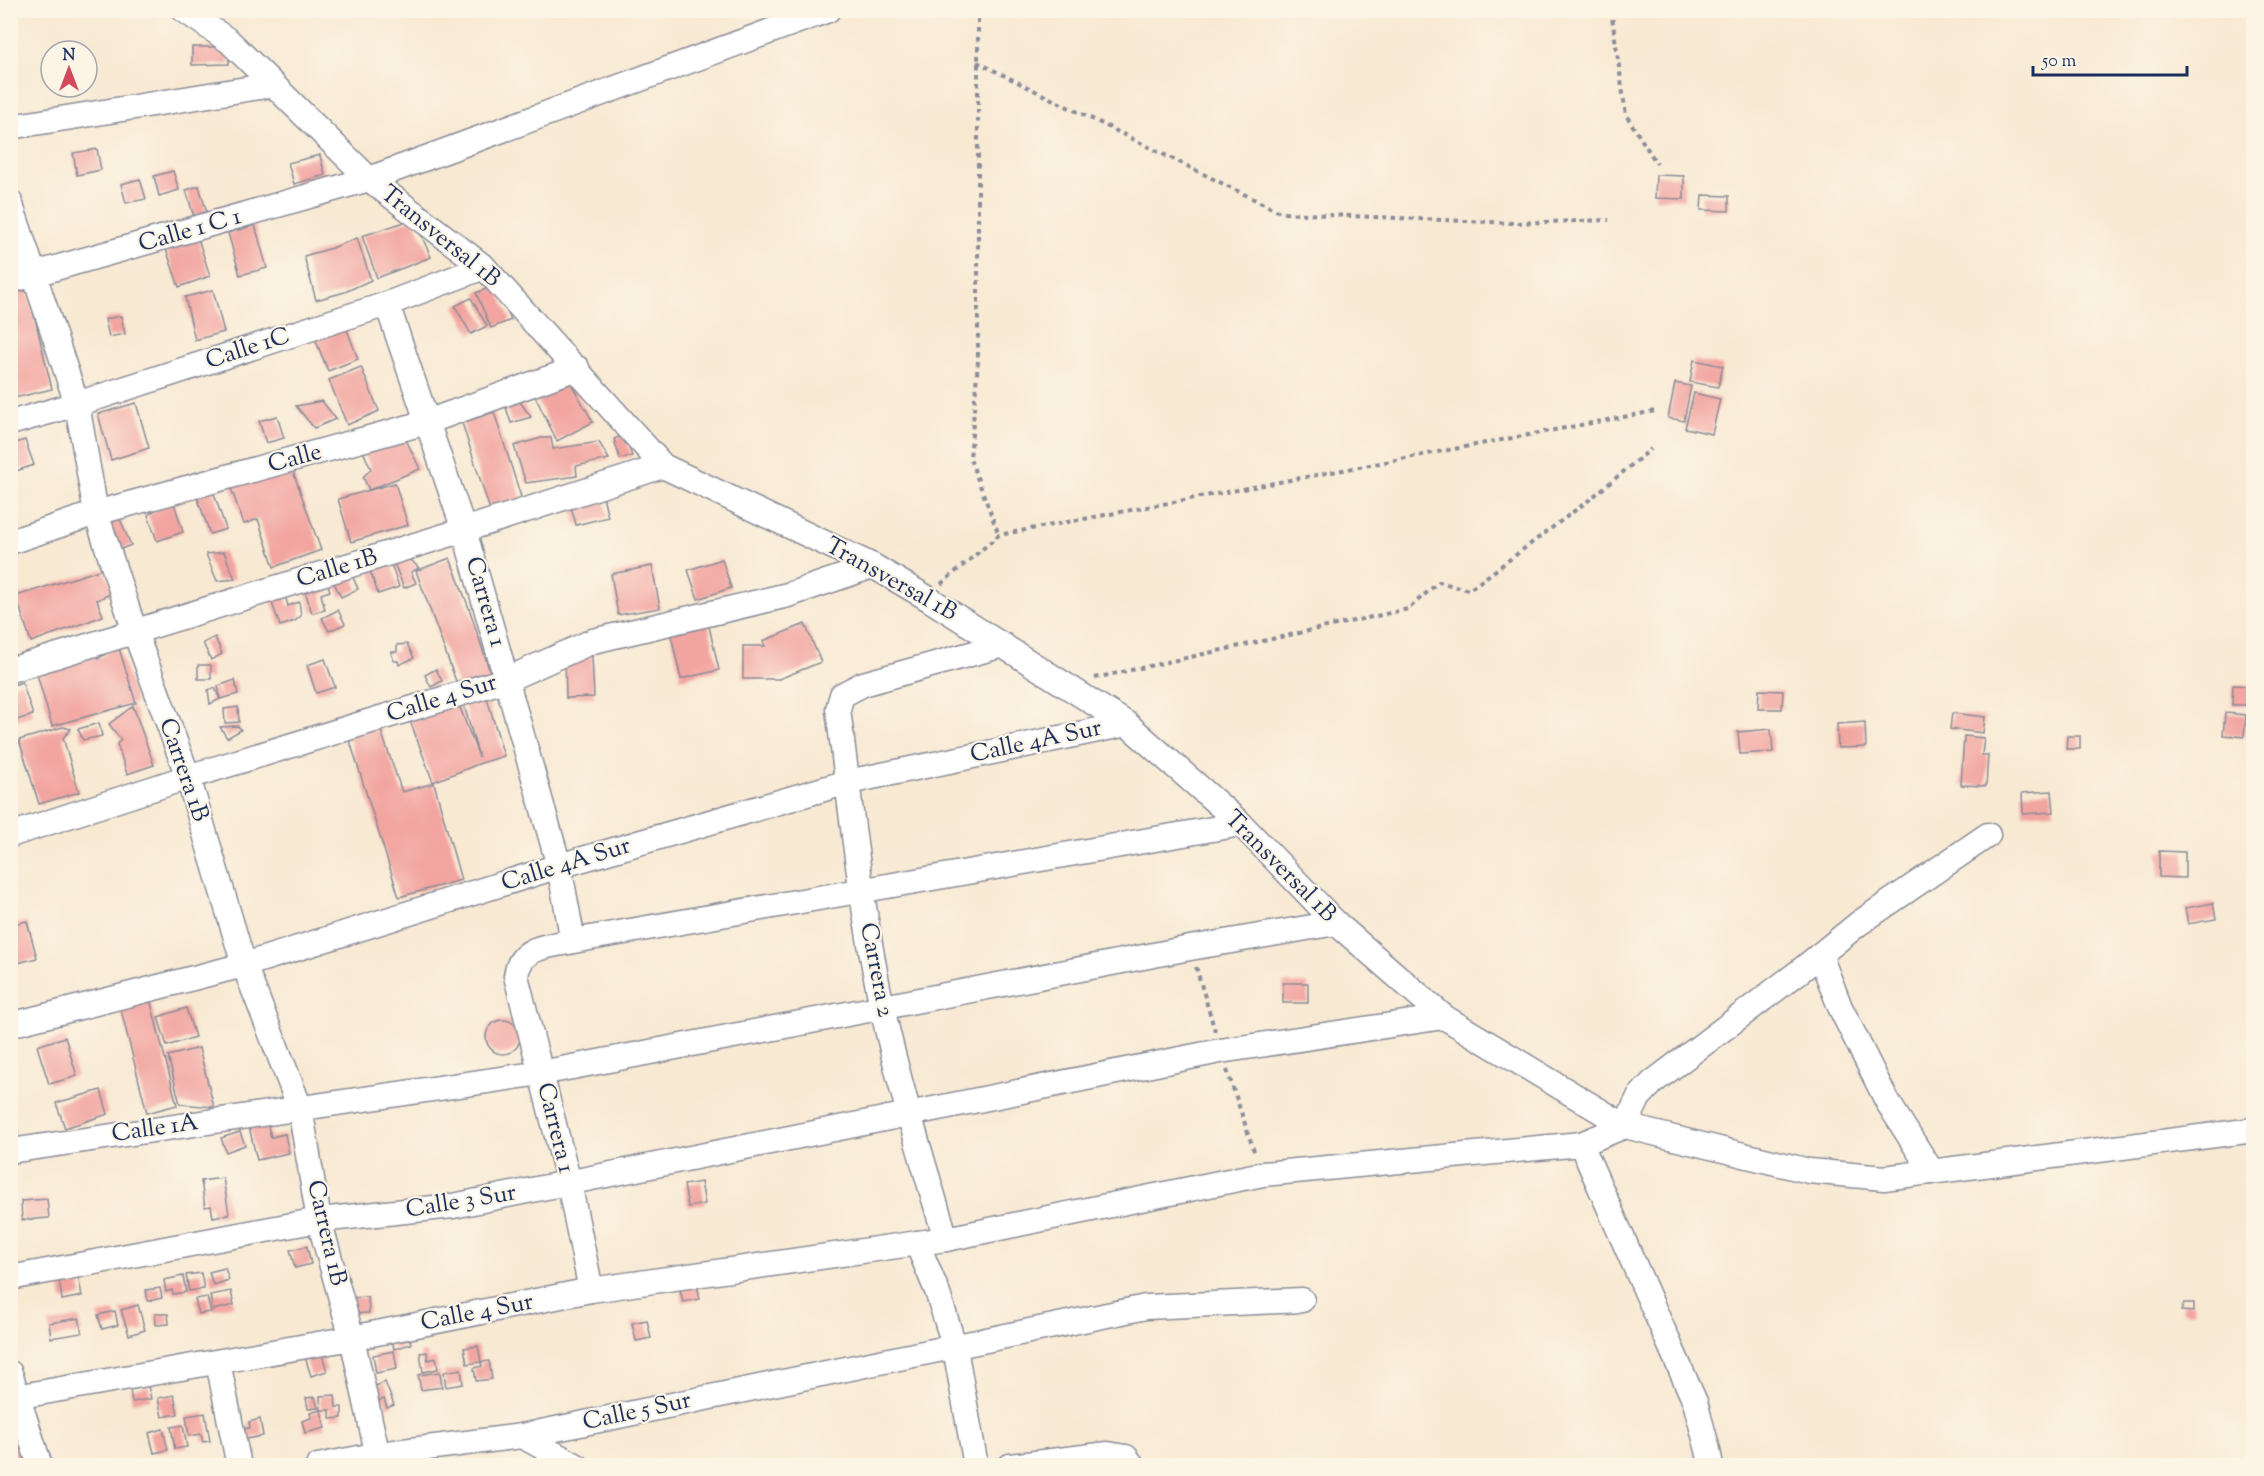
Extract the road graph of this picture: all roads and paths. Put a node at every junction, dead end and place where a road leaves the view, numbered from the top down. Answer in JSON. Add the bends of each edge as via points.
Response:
{"nodes":[{"id":1,"x":183,"y":10,"type":"edge"},
{"id":2,"x":828,"y":10,"type":"edge"},
{"id":3,"x":978,"y":10,"type":"edge"},
{"id":4,"x":1611,"y":10,"type":"edge"},
{"id":5,"x":977,"y":62,"type":"junction"},
{"id":6,"x":272,"y":85,"type":"junction"},
{"id":7,"x":10,"y":127,"type":"edge"},
{"id":8,"x":1657,"y":164,"type":"dead end"},
{"id":9,"x":369,"y":179,"type":"junction"},
{"id":10,"x":10,"y":202,"type":"edge"},
{"id":11,"x":1609,"y":220,"type":"dead end"},
{"id":12,"x":484,"y":267,"type":"junction"},
{"id":13,"x":35,"y":275,"type":"junction"},
{"id":14,"x":10,"y":281,"type":"edge"},
{"id":15,"x":387,"y":304,"type":"junction"},
{"id":16,"x":577,"y":368,"type":"junction"},
{"id":17,"x":77,"y":404,"type":"junction"},
{"id":18,"x":1655,"y":411,"type":"dead end"},
{"id":19,"x":427,"y":422,"type":"junction"},
{"id":20,"x":10,"y":423,"type":"edge"},
{"id":21,"x":1651,"y":449,"type":"dead end"},
{"id":22,"x":663,"y":466,"type":"junction"},
{"id":23,"x":96,"y":513,"type":"junction"},
{"id":24,"x":464,"y":530,"type":"junction"},
{"id":25,"x":999,"y":535,"type":"junction"},
{"id":26,"x":10,"y":542,"type":"edge"},
{"id":27,"x":873,"y":566,"type":"junction"},
{"id":28,"x":929,"y":598,"type":"junction"},
{"id":29,"x":135,"y":632,"type":"junction"},
{"id":30,"x":1004,"y":645,"type":"junction"},
{"id":31,"x":10,"y":670,"type":"edge"},
{"id":32,"x":507,"y":679,"type":"junction"},
{"id":33,"x":1065,"y":684,"type":"junction"},
{"id":34,"x":1127,"y":724,"type":"junction"},
{"id":35,"x":188,"y":777,"type":"junction"},
{"id":36,"x":848,"y":782,"type":"junction"},
{"id":37,"x":1240,"y":824,"type":"junction"},
{"id":38,"x":1988,"y":835,"type":"dead end"},
{"id":39,"x":10,"y":836,"type":"edge"},
{"id":40,"x":559,"y":866,"type":"junction"},
{"id":41,"x":861,"y":891,"type":"junction"},
{"id":42,"x":1335,"y":923,"type":"junction"},
{"id":43,"x":573,"y":940,"type":"junction"},
{"id":44,"x":1820,"y":955,"type":"junction"},
{"id":45,"x":244,"y":965,"type":"junction"},
{"id":46,"x":882,"y":1007,"type":"junction"},
{"id":47,"x":1444,"y":1017,"type":"junction"},
{"id":48,"x":10,"y":1025,"type":"edge"},
{"id":49,"x":541,"y":1073,"type":"junction"},
{"id":50,"x":300,"y":1108,"type":"junction"},
{"id":51,"x":909,"y":1113,"type":"junction"},
{"id":52,"x":1625,"y":1126,"type":"junction"},
{"id":53,"x":2253,"y":1130,"type":"edge"},
{"id":54,"x":1581,"y":1144,"type":"junction"},
{"id":55,"x":10,"y":1151,"type":"edge"},
{"id":56,"x":1932,"y":1172,"type":"junction"},
{"id":57,"x":569,"y":1183,"type":"junction"},
{"id":58,"x":319,"y":1220,"type":"junction"},
{"id":59,"x":946,"y":1239,"type":"junction"},
{"id":60,"x":917,"y":1243,"type":"junction"},
{"id":61,"x":10,"y":1278,"type":"edge"},
{"id":62,"x":591,"y":1290,"type":"junction"},
{"id":63,"x":1302,"y":1300,"type":"dead end"},
{"id":64,"x":352,"y":1338,"type":"junction"},
{"id":65,"x":955,"y":1348,"type":"junction"},
{"id":66,"x":218,"y":1362,"type":"junction"},
{"id":67,"x":10,"y":1373,"type":"edge"},
{"id":68,"x":14,"y":1398,"type":"edge"},
{"id":69,"x":522,"y":1436,"type":"junction"},
{"id":70,"x":380,"y":1460,"type":"edge"},
{"id":71,"x":40,"y":1466,"type":"edge"},
{"id":72,"x":239,"y":1466,"type":"edge"},
{"id":73,"x":318,"y":1466,"type":"edge"},
{"id":74,"x":577,"y":1466,"type":"edge"},
{"id":75,"x":976,"y":1466,"type":"edge"},
{"id":76,"x":1010,"y":1466,"type":"edge"},
{"id":77,"x":1133,"y":1466,"type":"edge"},
{"id":78,"x":1711,"y":1466,"type":"edge"}],
"edges":[{"from":1,"to":6,"type":"street","name":"Transversal 1B","via":[[229,41]]},
{"from":2,"to":9,"type":"street","name":"Calle 1 C 1"},
{"from":3,"to":5,"type":"path"},
{"from":4,"to":8,"type":"path","via":[[1626,115]]},
{"from":5,"to":11,"type":"path","via":[[1282,213],[1512,223]]},
{"from":5,"to":25,"type":"path","via":[[978,362],[970,459]]},
{"from":6,"to":7,"type":"street"},
{"from":6,"to":9,"type":"street","name":"Transversal 1B"},
{"from":9,"to":12,"type":"street","name":"Transversal 1B"},
{"from":9,"to":13,"type":"street","name":"Calle 1 C 1"},
{"from":10,"to":13,"type":"street","name":"Carrera 1B"},
{"from":12,"to":15,"type":"street","name":"Calle 1C"},
{"from":12,"to":16,"type":"street","name":"Transversal 1B"},
{"from":13,"to":14,"type":"street","name":"Calle 1 C 1"},
{"from":13,"to":17,"type":"street","name":"Carrera 1B"},
{"from":15,"to":17,"type":"street","name":"Calle 1C"},
{"from":15,"to":19,"type":"street","name":"Carrera 1"},
{"from":16,"to":19,"type":"street","name":"Calle"},
{"from":16,"to":22,"type":"street","name":"Transversal 1B"},
{"from":17,"to":20,"type":"street","name":"Calle 1C"},
{"from":17,"to":23,"type":"street","name":"Carrera 1B"},
{"from":18,"to":25,"type":"path"},
{"from":19,"to":23,"type":"street","name":"Calle"},
{"from":19,"to":24,"type":"street","name":"Carrera 1"},
{"from":21,"to":33,"type":"path","via":[[1469,590],[1439,582],[1408,609]]},
{"from":22,"to":24,"type":"street","name":"Calle 1B"},
{"from":22,"to":27,"type":"street","name":"Transversal 1B"},
{"from":23,"to":26,"type":"street","name":"Calle"},
{"from":23,"to":29,"type":"street","name":"Carrera 1B"},
{"from":24,"to":29,"type":"street","name":"Calle 1B"},
{"from":24,"to":32,"type":"street","name":"Carrera 1"},
{"from":25,"to":28,"type":"path","via":[[945,578]]},
{"from":27,"to":28,"type":"street","name":"Transversal 1B"},
{"from":27,"to":32,"type":"street","name":"Calle 4 Sur","via":[[788,596],[593,641]]},
{"from":28,"to":30,"type":"street","name":"Transversal 1B"},
{"from":29,"to":31,"type":"street","name":"Calle 1B"},
{"from":29,"to":35,"type":"street","name":"Carrera 1B"},
{"from":30,"to":33,"type":"street","name":"Transversal 1B"},
{"from":30,"to":36,"type":"street","name":"Carrera 2","via":[[863,684],[842,695],[838,709]]},
{"from":32,"to":35,"type":"street","name":"Calle 4 Sur"},
{"from":32,"to":40,"type":"street","name":"Carrera 1"},
{"from":33,"to":34,"type":"street","name":"Transversal 1B"},
{"from":34,"to":36,"type":"street","name":"Calle 4A Sur"},
{"from":34,"to":37,"type":"street","name":"Transversal 1B"},
{"from":35,"to":39,"type":"street","name":"Calle 4 Sur"},
{"from":35,"to":45,"type":"street","name":"Carrera 1B"},
{"from":36,"to":40,"type":"street","name":"Calle 4A Sur"},
{"from":36,"to":41,"type":"street","name":"Carrera 2"},
{"from":37,"to":41,"type":"street"},
{"from":37,"to":42,"type":"street","name":"Transversal 1B"},
{"from":38,"to":44,"type":"street","via":[[1858,924]]},
{"from":40,"to":43,"type":"street","name":"Carrera 1"},
{"from":40,"to":45,"type":"street","name":"Calle 4A Sur"},
{"from":41,"to":43,"type":"street"},
{"from":41,"to":46,"type":"street","name":"Carrera 2"},
{"from":42,"to":46,"type":"street","name":"Calle 1A"},
{"from":42,"to":47,"type":"street","name":"Transversal 1B"},
{"from":43,"to":49,"type":"street","name":"Carrera 1","via":[[531,950],[517,966],[516,976]]},
{"from":44,"to":52,"type":"street","via":[[1653,1082],[1639,1097]]},
{"from":44,"to":56,"type":"street","via":[[1840,1007],[1887,1101]]},
{"from":45,"to":48,"type":"street","name":"Calle 4A Sur"},
{"from":45,"to":50,"type":"street","name":"Carrera 1B"},
{"from":46,"to":49,"type":"street","name":"Calle 1A"},
{"from":46,"to":51,"type":"street","name":"Carrera 2"},
{"from":47,"to":51,"type":"street","name":"Calle 3 Sur","via":[[1220,1051]]},
{"from":47,"to":52,"type":"street","name":"Transversal 1B"},
{"from":49,"to":50,"type":"street","name":"Calle 1A"},
{"from":49,"to":57,"type":"street","name":"Carrera 1"},
{"from":50,"to":55,"type":"street","name":"Calle 1A"},
{"from":50,"to":58,"type":"street","name":"Carrera 1B"},
{"from":51,"to":57,"type":"street","name":"Calle 3 Sur"},
{"from":51,"to":59,"type":"street","name":"Carrera 2"},
{"from":52,"to":54,"type":"street","name":"Calle 4 Sur"},
{"from":52,"to":56,"type":"street","name":"Transversal 1B","via":[[1809,1171],[1884,1178]]},
{"from":53,"to":56,"type":"street","name":"Transversal 1B"},
{"from":54,"to":59,"type":"street","name":"Calle 4 Sur","via":[[1263,1174]]},
{"from":54,"to":78,"type":"street","via":[[1695,1402]]},
{"from":57,"to":58,"type":"street","name":"Calle 3 Sur","via":[[453,1206]]},
{"from":57,"to":62,"type":"street","name":"Carrera 1"},
{"from":58,"to":61,"type":"street","name":"Calle 3 Sur"},
{"from":58,"to":64,"type":"street","name":"Carrera 1B"},
{"from":59,"to":60,"type":"street","name":"Calle 4 Sur"},
{"from":60,"to":62,"type":"street","name":"Calle 4 Sur"},
{"from":60,"to":65,"type":"street"},
{"from":62,"to":64,"type":"street","name":"Calle 4 Sur"},
{"from":63,"to":65,"type":"street","name":"Calle 5 Sur","via":[[1146,1308]]},
{"from":64,"to":66,"type":"street","name":"Calle 4 Sur"},
{"from":64,"to":70,"type":"street","name":"Carrera 1B"},
{"from":65,"to":69,"type":"street","name":"Calle 5 Sur"},
{"from":65,"to":75,"type":"street"},
{"from":66,"to":68,"type":"street","name":"Calle 4 Sur"},
{"from":66,"to":72,"type":"street"},
{"from":67,"to":68,"type":"street"},
{"from":68,"to":71,"type":"street"},
{"from":69,"to":70,"type":"street","name":"Calle 5 Sur"},
{"from":69,"to":74,"type":"street"},
{"from":70,"to":73,"type":"street","name":"Calle 5 Sur"},
{"from":76,"to":77,"type":"street","via":[[1108,1454],[1126,1457]]}]}
